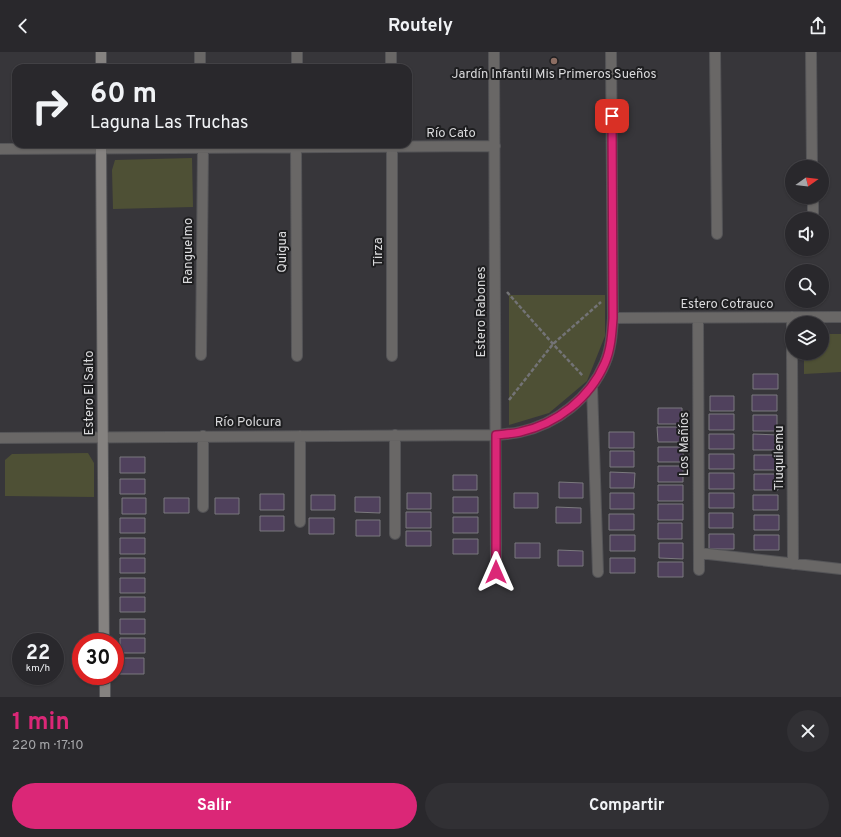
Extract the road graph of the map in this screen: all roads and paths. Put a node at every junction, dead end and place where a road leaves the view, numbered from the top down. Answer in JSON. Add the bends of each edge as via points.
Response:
{"nodes":[{"id":1,"x":101,"y":52,"type":"edge"},
{"id":2,"x":200,"y":52,"type":"edge"},
{"id":3,"x":297,"y":52,"type":"edge"},
{"id":4,"x":391,"y":52,"type":"edge"},
{"id":5,"x":494,"y":52,"type":"edge"},
{"id":6,"x":611,"y":52,"type":"edge"},
{"id":7,"x":715,"y":52,"type":"edge"},
{"id":8,"x":812,"y":52,"type":"edge"},
{"id":9,"x":297,"y":63,"type":"dead end"},
{"id":10,"x":101,"y":64,"type":"edge"},
{"id":11,"x":200,"y":64,"type":"dead end"},
{"id":12,"x":391,"y":64,"type":"dead end"},
{"id":13,"x":495,"y":146,"type":"junction"},
{"id":14,"x":412,"y":147,"type":"edge"},
{"id":15,"x":34,"y":148,"type":"edge"},
{"id":16,"x":101,"y":148,"type":"edge"},
{"id":17,"x":202,"y":148,"type":"edge"},
{"id":18,"x":296,"y":148,"type":"edge"},
{"id":19,"x":392,"y":148,"type":"edge"},
{"id":20,"x":0,"y":149,"type":"edge"},
{"id":21,"x":812,"y":160,"type":"edge"},
{"id":22,"x":717,"y":234,"type":"dead end"},
{"id":23,"x":495,"y":278,"type":"junction"},
{"id":24,"x":613,"y":291,"type":"junction"},
{"id":25,"x":785,"y":317,"type":"edge"},
{"id":26,"x":829,"y":317,"type":"edge"},
{"id":27,"x":841,"y":317,"type":"edge"},
{"id":28,"x":613,"y":318,"type":"junction"},
{"id":29,"x":698,"y":318,"type":"junction"},
{"id":30,"x":553,"y":344,"type":"junction"},
{"id":31,"x":201,"y":355,"type":"dead end"},
{"id":32,"x":297,"y":356,"type":"dead end"},
{"id":33,"x":392,"y":356,"type":"dead end"},
{"id":34,"x":792,"y":360,"type":"edge"},
{"id":35,"x":592,"y":386,"type":"junction"},
{"id":36,"x":496,"y":416,"type":"junction"},
{"id":37,"x":395,"y":435,"type":"junction"},
{"id":38,"x":496,"y":435,"type":"junction"},
{"id":39,"x":203,"y":436,"type":"junction"},
{"id":40,"x":300,"y":436,"type":"junction"},
{"id":41,"x":103,"y":437,"type":"junction"},
{"id":42,"x":0,"y":438,"type":"edge"},
{"id":43,"x":203,"y":507,"type":"dead end"},
{"id":44,"x":300,"y":522,"type":"dead end"},
{"id":45,"x":395,"y":534,"type":"dead end"},
{"id":46,"x":699,"y":553,"type":"junction"},
{"id":47,"x":793,"y":564,"type":"junction"},
{"id":48,"x":841,"y":569,"type":"edge"},
{"id":49,"x":699,"y":570,"type":"dead end"},
{"id":50,"x":496,"y":572,"type":"dead end"},
{"id":51,"x":598,"y":572,"type":"dead end"},
{"id":52,"x":104,"y":633,"type":"edge"},
{"id":53,"x":105,"y":685,"type":"edge"},
{"id":54,"x":105,"y":697,"type":"edge"}],
"edges":[{"from":1,"to":10,"type":"street"},
{"from":2,"to":11,"type":"street"},
{"from":3,"to":9,"type":"street"},
{"from":4,"to":12,"type":"street"},
{"from":5,"to":13,"type":"street","name":"Estero Rabones"},
{"from":6,"to":24,"type":"street","name":"Río Polcura"},
{"from":7,"to":22,"type":"street"},
{"from":8,"to":21,"type":"street"},
{"from":13,"to":14,"type":"street","name":"Río Cato"},
{"from":13,"to":23,"type":"street","name":"Estero Rabones"},
{"from":15,"to":20,"type":"street","name":"Río Cato"},
{"from":16,"to":41,"type":"street","name":"Estero El Salto"},
{"from":17,"to":31,"type":"street","name":"Ranguelmo"},
{"from":18,"to":32,"type":"street","name":"Quigua"},
{"from":19,"to":33,"type":"street","name":"Tirza"},
{"from":23,"to":30,"type":"path"},
{"from":23,"to":36,"type":"street","name":"Estero Rabones"},
{"from":24,"to":28,"type":"street","name":"Río Polcura"},
{"from":24,"to":30,"type":"path"},
{"from":25,"to":29,"type":"street","name":"Estero Cotrauco"},
{"from":26,"to":27,"type":"street","name":"Estero Cotrauco"},
{"from":28,"to":29,"type":"street","name":"Estero Cotrauco"},
{"from":28,"to":35,"type":"street","name":"Río Polcura","via":[[609,351]]},
{"from":29,"to":46,"type":"street","name":"Los Mañíos"},
{"from":30,"to":35,"type":"path"},
{"from":30,"to":36,"type":"path"},
{"from":34,"to":47,"type":"street","name":"Tiuquilemu"},
{"from":35,"to":38,"type":"street","name":"Río Polcura","via":[[573,406],[546,423],[519,432]]},
{"from":35,"to":51,"type":"street"},
{"from":36,"to":38,"type":"street","name":"Estero Rabones"},
{"from":37,"to":38,"type":"street","name":"Río Polcura"},
{"from":37,"to":40,"type":"street","name":"Río Polcura"},
{"from":37,"to":45,"type":"street"},
{"from":38,"to":50,"type":"street","name":"Estero Rabones"},
{"from":39,"to":40,"type":"street","name":"Río Polcura"},
{"from":39,"to":41,"type":"street","name":"Río Polcura"},
{"from":39,"to":43,"type":"street"},
{"from":40,"to":44,"type":"street"},
{"from":41,"to":42,"type":"street","name":"Río Polcura"},
{"from":41,"to":52,"type":"street","name":"Estero El Salto"},
{"from":46,"to":47,"type":"street"},
{"from":46,"to":49,"type":"street","name":"Los Mañíos"},
{"from":47,"to":48,"type":"street"},
{"from":53,"to":54,"type":"street"}]}
